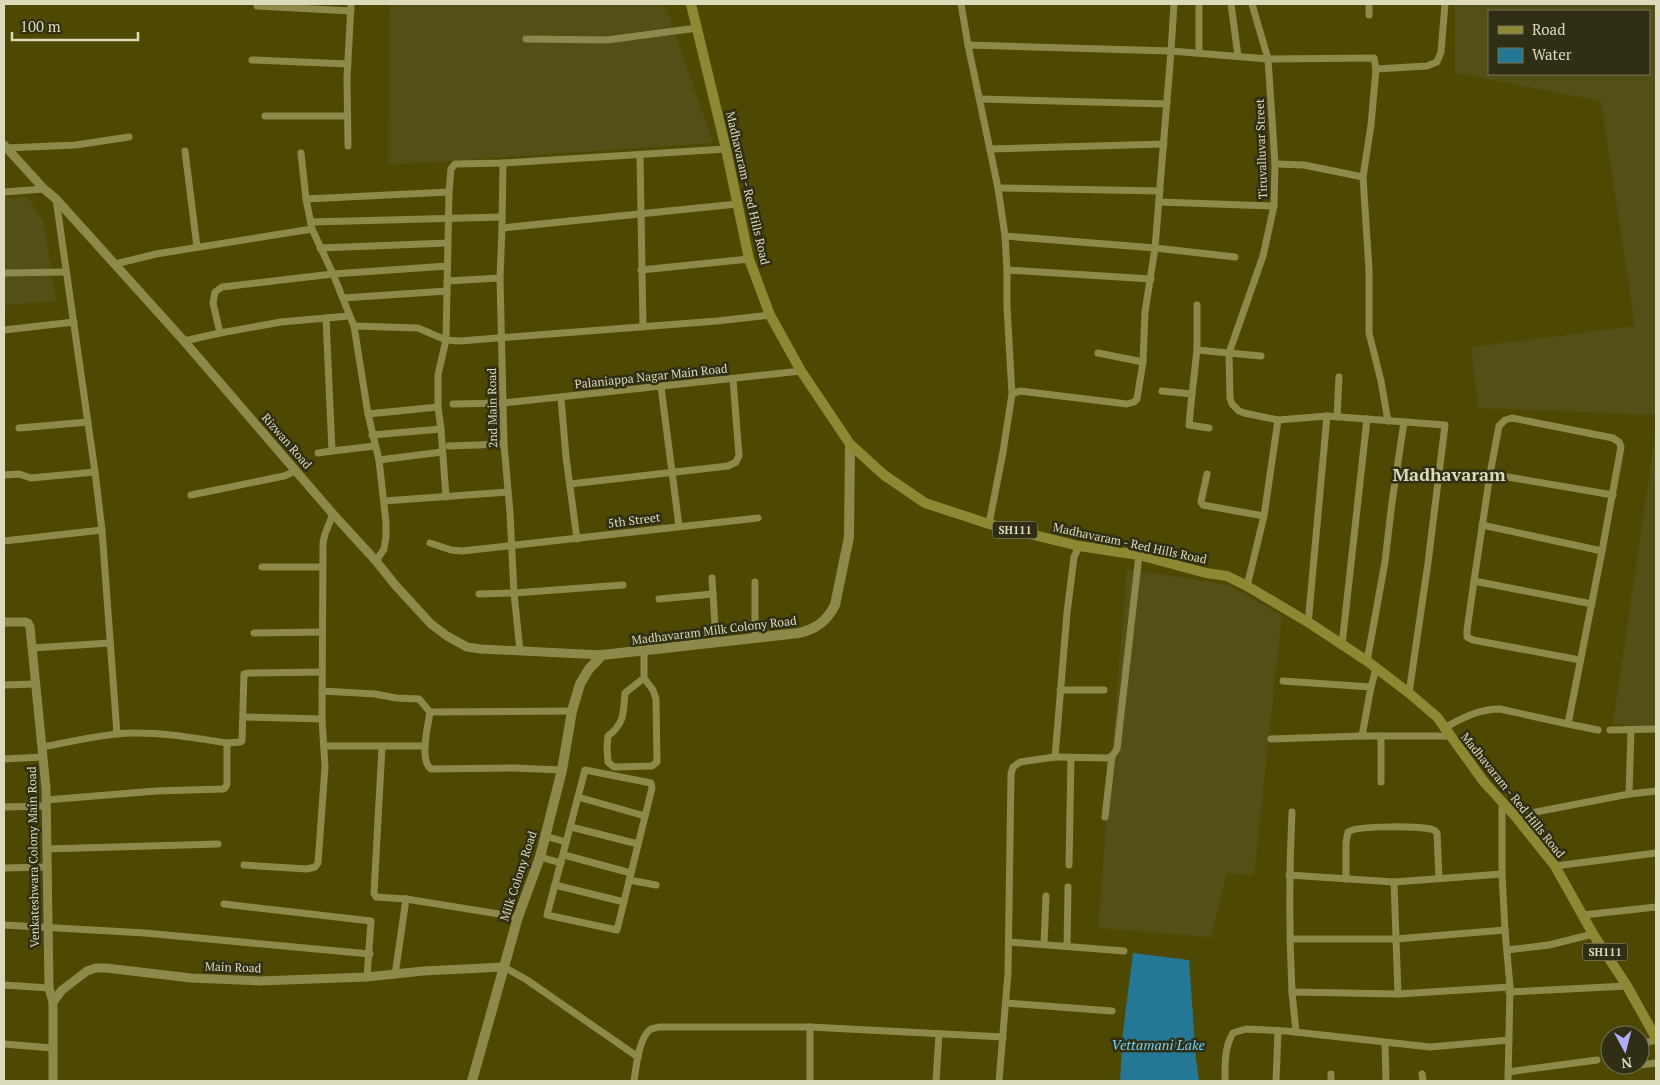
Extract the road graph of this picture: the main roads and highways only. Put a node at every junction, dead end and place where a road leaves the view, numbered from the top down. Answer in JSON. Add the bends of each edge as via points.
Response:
{"nodes":[{"id":1,"x":691,"y":4,"type":"edge"},
{"id":2,"x":850,"y":444,"type":"junction"},
{"id":3,"x":602,"y":655,"type":"joint"},
{"id":4,"x":1656,"y":1039,"type":"edge"},
{"id":5,"x":472,"y":1081,"type":"edge"}],
"edges":[{"from":1,"to":2,"type":"main road","name":"Madhavaram - Red Hills Road","number":"SH111","via":[[750,259],[770,314],[801,371]]},
{"from":2,"to":3,"type":"main road","name":"Madhavaram Milk Colony Road","via":[[848,537],[835,605],[826,620],[807,631]]},
{"from":2,"to":4,"type":"main road","name":"Madhavaram - Red Hills Road","number":"SH111","via":[[884,475],[926,504],[1079,546],[1227,576],[1367,661],[1437,717],[1484,782],[1555,866]]},
{"from":3,"to":5,"type":"main road","name":"Milk Colony Road","via":[[580,684],[540,858],[518,917]]}]}
